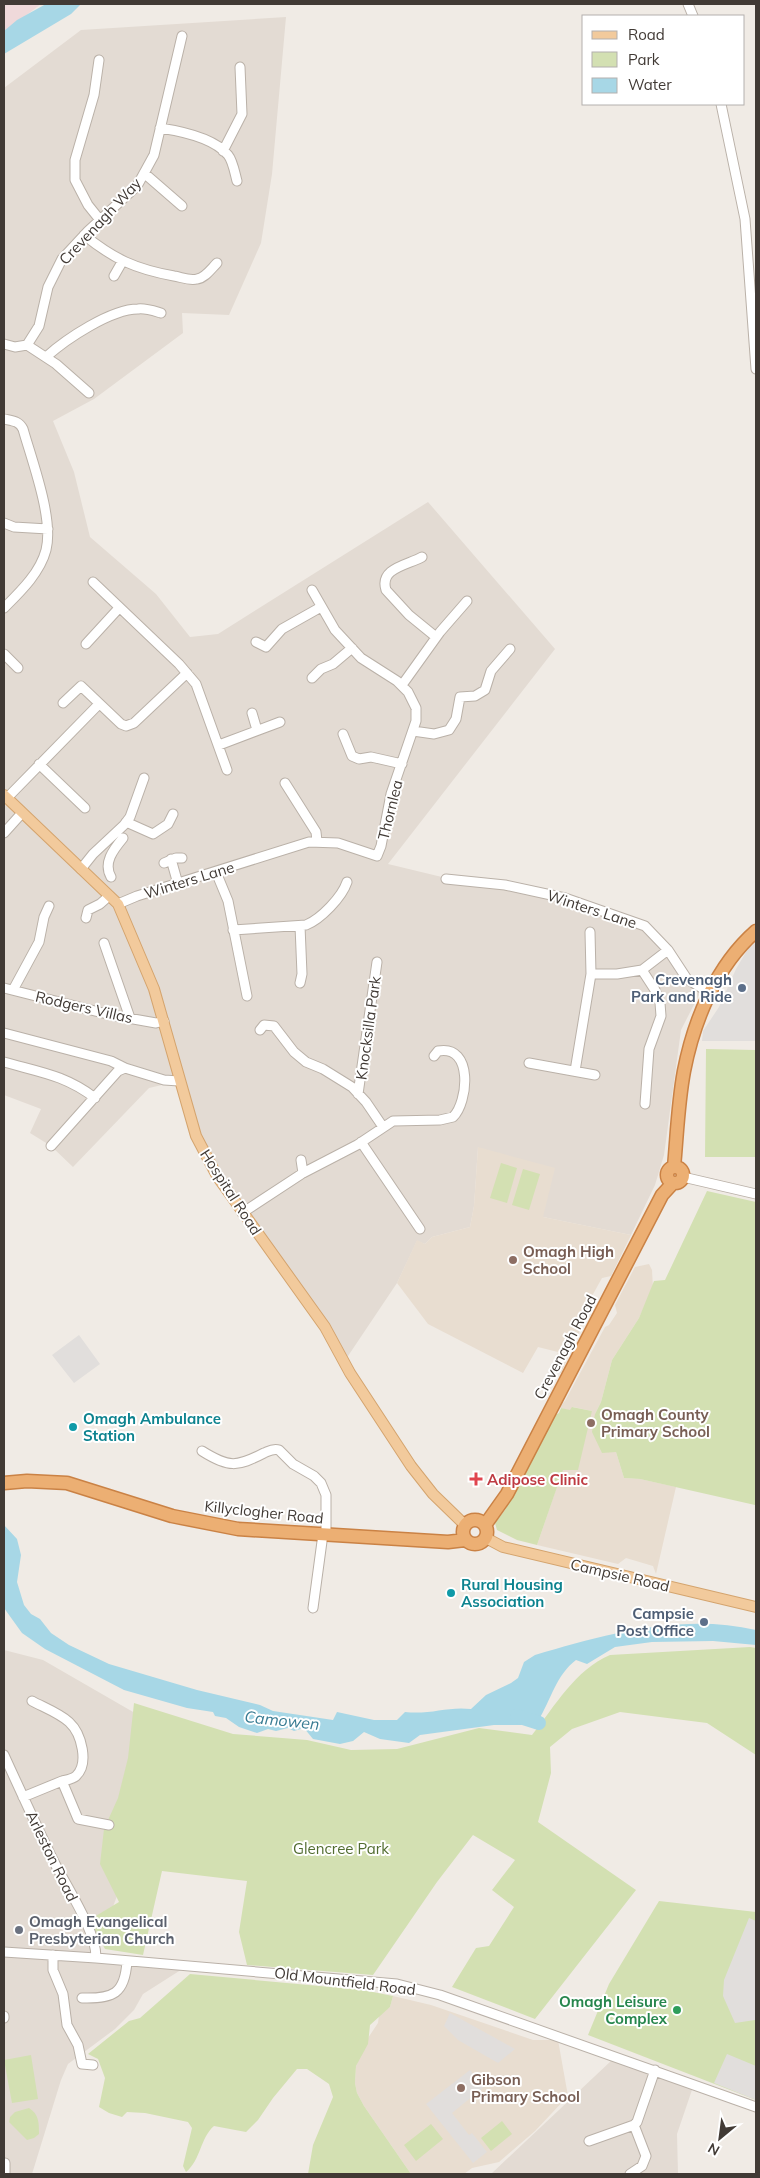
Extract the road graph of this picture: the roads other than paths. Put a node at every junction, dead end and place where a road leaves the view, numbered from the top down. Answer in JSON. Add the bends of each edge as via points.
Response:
{"nodes":[{"id":1,"x":182,"y":36,"type":"dead end"},
{"id":2,"x":98,"y":60,"type":"dead end"},
{"id":3,"x":240,"y":66,"type":"dead end"},
{"id":4,"x":721,"y":105,"type":"edge"},
{"id":5,"x":160,"y":128,"type":"junction"},
{"id":6,"x":223,"y":151,"type":"junction"},
{"id":7,"x":144,"y":172,"type":"junction"},
{"id":8,"x":237,"y":181,"type":"dead end"},
{"id":9,"x":182,"y":206,"type":"dead end"},
{"id":10,"x":100,"y":220,"type":"junction"},
{"id":11,"x":84,"y":235,"type":"junction"},
{"id":12,"x":122,"y":262,"type":"junction"},
{"id":13,"x":217,"y":263,"type":"dead end"},
{"id":14,"x":114,"y":276,"type":"dead end"},
{"id":15,"x":161,"y":313,"type":"dead end"},
{"id":16,"x":4,"y":344,"type":"edge"},
{"id":17,"x":26,"y":346,"type":"junction"},
{"id":18,"x":46,"y":357,"type":"junction"},
{"id":19,"x":756,"y":369,"type":"edge"},
{"id":20,"x":89,"y":393,"type":"dead end"},
{"id":21,"x":4,"y":419,"type":"edge"},
{"id":22,"x":4,"y":523,"type":"edge"},
{"id":23,"x":48,"y":529,"type":"junction"},
{"id":24,"x":422,"y":557,"type":"dead end"},
{"id":25,"x":93,"y":582,"type":"dead end"},
{"id":26,"x":312,"y":590,"type":"dead end"},
{"id":27,"x":467,"y":602,"type":"dead end"},
{"id":28,"x":321,"y":607,"type":"junction"},
{"id":29,"x":4,"y":608,"type":"edge"},
{"id":30,"x":119,"y":608,"type":"junction"},
{"id":31,"x":436,"y":637,"type":"junction"},
{"id":32,"x":256,"y":642,"type":"dead end"},
{"id":33,"x":86,"y":644,"type":"dead end"},
{"id":34,"x":352,"y":648,"type":"junction"},
{"id":35,"x":510,"y":649,"type":"dead end"},
{"id":36,"x":4,"y":654,"type":"edge"},
{"id":37,"x":18,"y":668,"type":"dead end"},
{"id":38,"x":187,"y":673,"type":"junction"},
{"id":39,"x":312,"y":678,"type":"dead end"},
{"id":40,"x":402,"y":685,"type":"junction"},
{"id":41,"x":63,"y":703,"type":"dead end"},
{"id":42,"x":99,"y":704,"type":"junction"},
{"id":43,"x":252,"y":713,"type":"dead end"},
{"id":44,"x":280,"y":722,"type":"dead end"},
{"id":45,"x":257,"y":730,"type":"junction"},
{"id":46,"x":413,"y":731,"type":"junction"},
{"id":47,"x":343,"y":734,"type":"dead end"},
{"id":48,"x":219,"y":744,"type":"junction"},
{"id":49,"x":39,"y":764,"type":"junction"},
{"id":50,"x":402,"y":764,"type":"junction"},
{"id":51,"x":227,"y":770,"type":"dead end"},
{"id":52,"x":144,"y":778,"type":"dead end"},
{"id":53,"x":285,"y":783,"type":"dead end"},
{"id":54,"x":5,"y":797,"type":"edge"},
{"id":55,"x":84,"y":808,"type":"dead end"},
{"id":56,"x":22,"y":812,"type":"junction"},
{"id":57,"x":173,"y":814,"type":"dead end"},
{"id":58,"x":126,"y":822,"type":"junction"},
{"id":59,"x":4,"y":833,"type":"edge"},
{"id":60,"x":122,"y":838,"type":"dead end"},
{"id":61,"x":317,"y":841,"type":"junction"},
{"id":62,"x":100,"y":847,"type":"junction"},
{"id":63,"x":112,"y":854,"type":"junction"},
{"id":64,"x":377,"y":856,"type":"joint"},
{"id":65,"x":182,"y":858,"type":"dead end"},
{"id":66,"x":81,"y":869,"type":"junction"},
{"id":67,"x":216,"y":872,"type":"junction"},
{"id":68,"x":112,"y":878,"type":"dead end"},
{"id":69,"x":446,"y":878,"type":"dead end"},
{"id":70,"x":347,"y":882,"type":"dead end"},
{"id":71,"x":178,"y":884,"type":"junction"},
{"id":72,"x":109,"y":896,"type":"junction"},
{"id":73,"x":118,"y":904,"type":"junction"},
{"id":74,"x":49,"y":906,"type":"dead end"},
{"id":75,"x":86,"y":918,"type":"dead end"},
{"id":76,"x":300,"y":926,"type":"junction"},
{"id":77,"x":233,"y":930,"type":"junction"},
{"id":78,"x":756,"y":931,"type":"edge"},
{"id":79,"x":590,"y":932,"type":"dead end"},
{"id":80,"x":104,"y":943,"type":"dead end"},
{"id":81,"x":668,"y":950,"type":"junction"},
{"id":82,"x":376,"y":962,"type":"dead end"},
{"id":83,"x":642,"y":970,"type":"junction"},
{"id":84,"x":590,"y":974,"type":"junction"},
{"id":85,"x":300,"y":983,"type":"dead end"},
{"id":86,"x":8,"y":989,"type":"edge"},
{"id":87,"x":710,"y":993,"type":"junction"},
{"id":88,"x":247,"y":996,"type":"dead end"},
{"id":89,"x":130,"y":1018,"type":"junction"},
{"id":90,"x":164,"y":1021,"type":"junction"},
{"id":91,"x":260,"y":1030,"type":"dead end"},
{"id":92,"x":4,"y":1033,"type":"edge"},
{"id":93,"x":434,"y":1056,"type":"dead end"},
{"id":94,"x":4,"y":1062,"type":"edge"},
{"id":95,"x":528,"y":1063,"type":"dead end"},
{"id":96,"x":125,"y":1068,"type":"junction"},
{"id":97,"x":575,"y":1071,"type":"junction"},
{"id":98,"x":595,"y":1075,"type":"dead end"},
{"id":99,"x":179,"y":1081,"type":"junction"},
{"id":100,"x":358,"y":1094,"type":"junction"},
{"id":101,"x":95,"y":1098,"type":"junction"},
{"id":102,"x":644,"y":1104,"type":"dead end"},
{"id":103,"x":383,"y":1127,"type":"junction"},
{"id":104,"x":361,"y":1142,"type":"junction"},
{"id":105,"x":51,"y":1146,"type":"dead end"},
{"id":106,"x":301,"y":1160,"type":"dead end"},
{"id":107,"x":303,"y":1173,"type":"junction"},
{"id":108,"x":678,"y":1180,"type":"junction"},
{"id":109,"x":756,"y":1194,"type":"edge"},
{"id":110,"x":242,"y":1213,"type":"junction"},
{"id":111,"x":420,"y":1229,"type":"dead end"},
{"id":112,"x":202,"y":1451,"type":"dead end"},
{"id":113,"x":4,"y":1483,"type":"edge"},
{"id":114,"x":465,"y":1525,"type":"junction"},
{"id":115,"x":485,"y":1525,"type":"junction"},
{"id":116,"x":324,"y":1534,"type":"junction"},
{"id":117,"x":486,"y":1538,"type":"junction"},
{"id":118,"x":465,"y":1540,"type":"junction"},
{"id":119,"x":756,"y":1607,"type":"edge"},
{"id":120,"x":313,"y":1608,"type":"dead end"},
{"id":121,"x":32,"y":1701,"type":"dead end"},
{"id":122,"x":4,"y":1755,"type":"edge"},
{"id":123,"x":62,"y":1781,"type":"junction"},
{"id":124,"x":23,"y":1797,"type":"junction"},
{"id":125,"x":109,"y":1825,"type":"dead end"},
{"id":126,"x":4,"y":1952,"type":"edge"},
{"id":127,"x":54,"y":1955,"type":"junction"},
{"id":128,"x":96,"y":1958,"type":"junction"},
{"id":129,"x":127,"y":1961,"type":"junction"},
{"id":130,"x":82,"y":1998,"type":"dead end"},
{"id":131,"x":92,"y":2065,"type":"dead end"},
{"id":132,"x":655,"y":2070,"type":"junction"},
{"id":133,"x":756,"y":2107,"type":"edge"},
{"id":134,"x":634,"y":2125,"type":"junction"},
{"id":135,"x":588,"y":2141,"type":"dead end"},
{"id":136,"x":5,"y":2163,"type":"edge"},
{"id":137,"x":5,"y":2174,"type":"edge"},
{"id":138,"x":630,"y":2174,"type":"edge"}],
"edges":[{"from":1,"to":5,"type":"street","name":"Crevenagh Way"},
{"from":2,"to":10,"type":"street","via":[[92,103],[75,160],[75,180]]},
{"from":3,"to":6,"type":"street","via":[[242,114]]},
{"from":4,"to":19,"type":"street","via":[[745,220]]},
{"from":5,"to":6,"type":"street","via":[[210,141]]},
{"from":5,"to":7,"type":"street","name":"Crevenagh Way","via":[[154,154]]},
{"from":6,"to":8,"type":"street","via":[[229,155]]},
{"from":7,"to":9,"type":"street"},
{"from":7,"to":10,"type":"street","name":"Crevenagh Way","via":[[137,186]]},
{"from":10,"to":11,"type":"street","name":"Crevenagh Way"},
{"from":11,"to":12,"type":"street"},
{"from":11,"to":17,"type":"street","name":"Crevenagh Way","via":[[56,269],[48,287],[39,326]]},
{"from":12,"to":13,"type":"street","via":[[192,280],[205,276]]},
{"from":12,"to":14,"type":"street"},
{"from":15,"to":18,"type":"street","via":[[139,308],[123,311],[97,323]]},
{"from":16,"to":17,"type":"street"},
{"from":17,"to":18,"type":"street"},
{"from":18,"to":20,"type":"street"},
{"from":21,"to":23,"type":"street","via":[[16,421],[23,429]]},
{"from":22,"to":23,"type":"street"},
{"from":23,"to":29,"type":"street","via":[[46,550],[37,571]]},
{"from":24,"to":31,"type":"street","via":[[394,569],[387,575],[384,585],[409,616]]},
{"from":25,"to":30,"type":"street"},
{"from":26,"to":28,"type":"street","name":"Thornlea"},
{"from":27,"to":31,"type":"street"},
{"from":28,"to":32,"type":"street","via":[[282,629],[266,647]]},
{"from":28,"to":34,"type":"street","name":"Thornlea","via":[[335,630]]},
{"from":30,"to":33,"type":"street"},
{"from":30,"to":38,"type":"street"},
{"from":31,"to":40,"type":"street"},
{"from":34,"to":39,"type":"street"},
{"from":34,"to":40,"type":"street","name":"Thornlea"},
{"from":35,"to":46,"type":"street","via":[[491,671],[485,690],[476,696],[460,697],[456,718],[449,730],[434,734]]},
{"from":36,"to":37,"type":"street"},
{"from":38,"to":42,"type":"street","via":[[134,723],[126,726]]},
{"from":38,"to":48,"type":"street","via":[[196,684]]},
{"from":40,"to":46,"type":"street","name":"Thornlea","via":[[416,708]]},
{"from":41,"to":42,"type":"street","via":[[80,686]]},
{"from":42,"to":49,"type":"street"},
{"from":43,"to":45,"type":"street"},
{"from":44,"to":45,"type":"street"},
{"from":45,"to":48,"type":"street"},
{"from":46,"to":50,"type":"street","name":"Thornlea"},
{"from":47,"to":50,"type":"street","name":"Thornlea","via":[[352,756]]},
{"from":48,"to":51,"type":"street"},
{"from":49,"to":54,"type":"street"},
{"from":49,"to":55,"type":"street"},
{"from":50,"to":64,"type":"street","name":"Thornlea","via":[[391,794]]},
{"from":52,"to":58,"type":"street"},
{"from":53,"to":61,"type":"street","via":[[316,832]]},
{"from":54,"to":56,"type":"main road","name":"Hospital Road"},
{"from":56,"to":59,"type":"street"},
{"from":56,"to":66,"type":"main road","name":"Hospital Road"},
{"from":57,"to":58,"type":"street","via":[[168,824],[153,834]]},
{"from":58,"to":62,"type":"street"},
{"from":60,"to":63,"type":"street"},
{"from":61,"to":64,"type":"street","name":"Winters Lane","via":[[338,843]]},
{"from":61,"to":67,"type":"street","name":"Winters Lane"},
{"from":62,"to":63,"type":"street"},
{"from":62,"to":66,"type":"street"},
{"from":63,"to":68,"type":"street","via":[[108,872]]},
{"from":65,"to":71,"type":"street","via":[[168,861]]},
{"from":66,"to":72,"type":"main road","name":"Hospital Road"},
{"from":67,"to":71,"type":"street","name":"Winters Lane"},
{"from":67,"to":77,"type":"street","via":[[228,901]]},
{"from":69,"to":81,"type":"street","name":"Winters Lane","via":[[505,885],[565,898],[645,926]]},
{"from":70,"to":76,"type":"street","via":[[326,911],[316,920]]},
{"from":71,"to":73,"type":"street","name":"Winters Lane"},
{"from":72,"to":73,"type":"main road","name":"Hospital Road"},
{"from":72,"to":75,"type":"street","via":[[88,910]]},
{"from":73,"to":90,"type":"main road","name":"Hospital Road"},
{"from":74,"to":86,"type":"street","via":[[39,942]]},
{"from":76,"to":77,"type":"street"},
{"from":76,"to":85,"type":"street"},
{"from":77,"to":88,"type":"street"},
{"from":78,"to":87,"type":"highway","via":[[738,948]]},
{"from":79,"to":84,"type":"street"},
{"from":80,"to":89,"type":"street"},
{"from":81,"to":83,"type":"street"},
{"from":81,"to":87,"type":"street","name":"Winters Lane","via":[[688,979]]},
{"from":82,"to":100,"type":"street","name":"Knocksilla Park"},
{"from":83,"to":84,"type":"street"},
{"from":83,"to":102,"type":"street","via":[[655,990],[661,1016],[649,1049]]},
{"from":84,"to":97,"type":"street"},
{"from":86,"to":89,"type":"street","name":"Rodgers Villas"},
{"from":87,"to":108,"type":"highway","via":[[684,1071],[674,1167],[667,1174],[668,1179]]},
{"from":89,"to":90,"type":"street","name":"Rodgers Villas","via":[[156,1023]]},
{"from":90,"to":99,"type":"main road","name":"Hospital Road"},
{"from":91,"to":100,"type":"street","via":[[264,1025],[274,1026],[306,1062],[323,1068]]},
{"from":92,"to":96,"type":"street","via":[[111,1061]]},
{"from":93,"to":103,"type":"street","via":[[444,1050],[461,1059],[464,1065],[461,1104],[456,1113],[440,1120],[393,1121]]},
{"from":94,"to":101,"type":"street","via":[[75,1084]]},
{"from":95,"to":97,"type":"street"},
{"from":96,"to":99,"type":"street","via":[[164,1080]]},
{"from":96,"to":101,"type":"street","via":[[118,1071]]},
{"from":97,"to":98,"type":"street"},
{"from":99,"to":110,"type":"main road","name":"Hospital Road","via":[[196,1136]]},
{"from":100,"to":103,"type":"street"},
{"from":101,"to":105,"type":"street"},
{"from":103,"to":104,"type":"street"},
{"from":104,"to":107,"type":"street"},
{"from":104,"to":111,"type":"street"},
{"from":106,"to":107,"type":"street"},
{"from":107,"to":110,"type":"street"},
{"from":108,"to":109,"type":"street"},
{"from":108,"to":115,"type":"highway","name":"Crevenagh Road","via":[[658,1204],[507,1494]]},
{"from":110,"to":114,"type":"main road","name":"Hospital Road","via":[[325,1327],[350,1373],[411,1466],[433,1494]]},
{"from":112,"to":116,"type":"street","via":[[237,1465],[271,1450],[279,1450],[293,1464],[322,1483],[326,1496]]},
{"from":113,"to":116,"type":"highway","name":"Killyclogher Road","via":[[67,1483],[205,1523]]},
{"from":114,"to":115,"type":"highway","via":[[477,1520]]},
{"from":114,"to":118,"type":"highway"},
{"from":115,"to":117,"type":"highway"},
{"from":116,"to":118,"type":"highway","name":"Killyclogher Road","via":[[448,1542]]},
{"from":116,"to":120,"type":"street"},
{"from":117,"to":118,"type":"highway","via":[[475,1545]]},
{"from":117,"to":119,"type":"main road","name":"Campsie Road","via":[[503,1547]]},
{"from":121,"to":123,"type":"street","via":[[70,1723],[78,1737],[83,1756],[82,1768],[75,1778]]},
{"from":122,"to":124,"type":"street","name":"Arleston Road"},
{"from":123,"to":124,"type":"street"},
{"from":123,"to":125,"type":"street","via":[[78,1819]]},
{"from":124,"to":128,"type":"street","name":"Arleston Road","via":[[96,1945]]},
{"from":126,"to":127,"type":"street","name":"Old Mountfield Road"},
{"from":127,"to":128,"type":"street","name":"Old Mountfield Road"},
{"from":127,"to":131,"type":"street","via":[[53,1970],[63,1994],[67,2025],[78,2046],[82,2064]]},
{"from":128,"to":129,"type":"street","name":"Old Mountfield Road"},
{"from":129,"to":130,"type":"street","via":[[125,1980],[119,1990],[110,1997]]},
{"from":129,"to":132,"type":"street","name":"Old Mountfield Road","via":[[397,1984],[434,1992]]},
{"from":132,"to":133,"type":"street","name":"Old Mountfield Road"},
{"from":132,"to":134,"type":"street","via":[[638,2122]]},
{"from":134,"to":135,"type":"street"},
{"from":134,"to":138,"type":"street","via":[[646,2156],[642,2166]]},
{"from":136,"to":137,"type":"street"}]}
